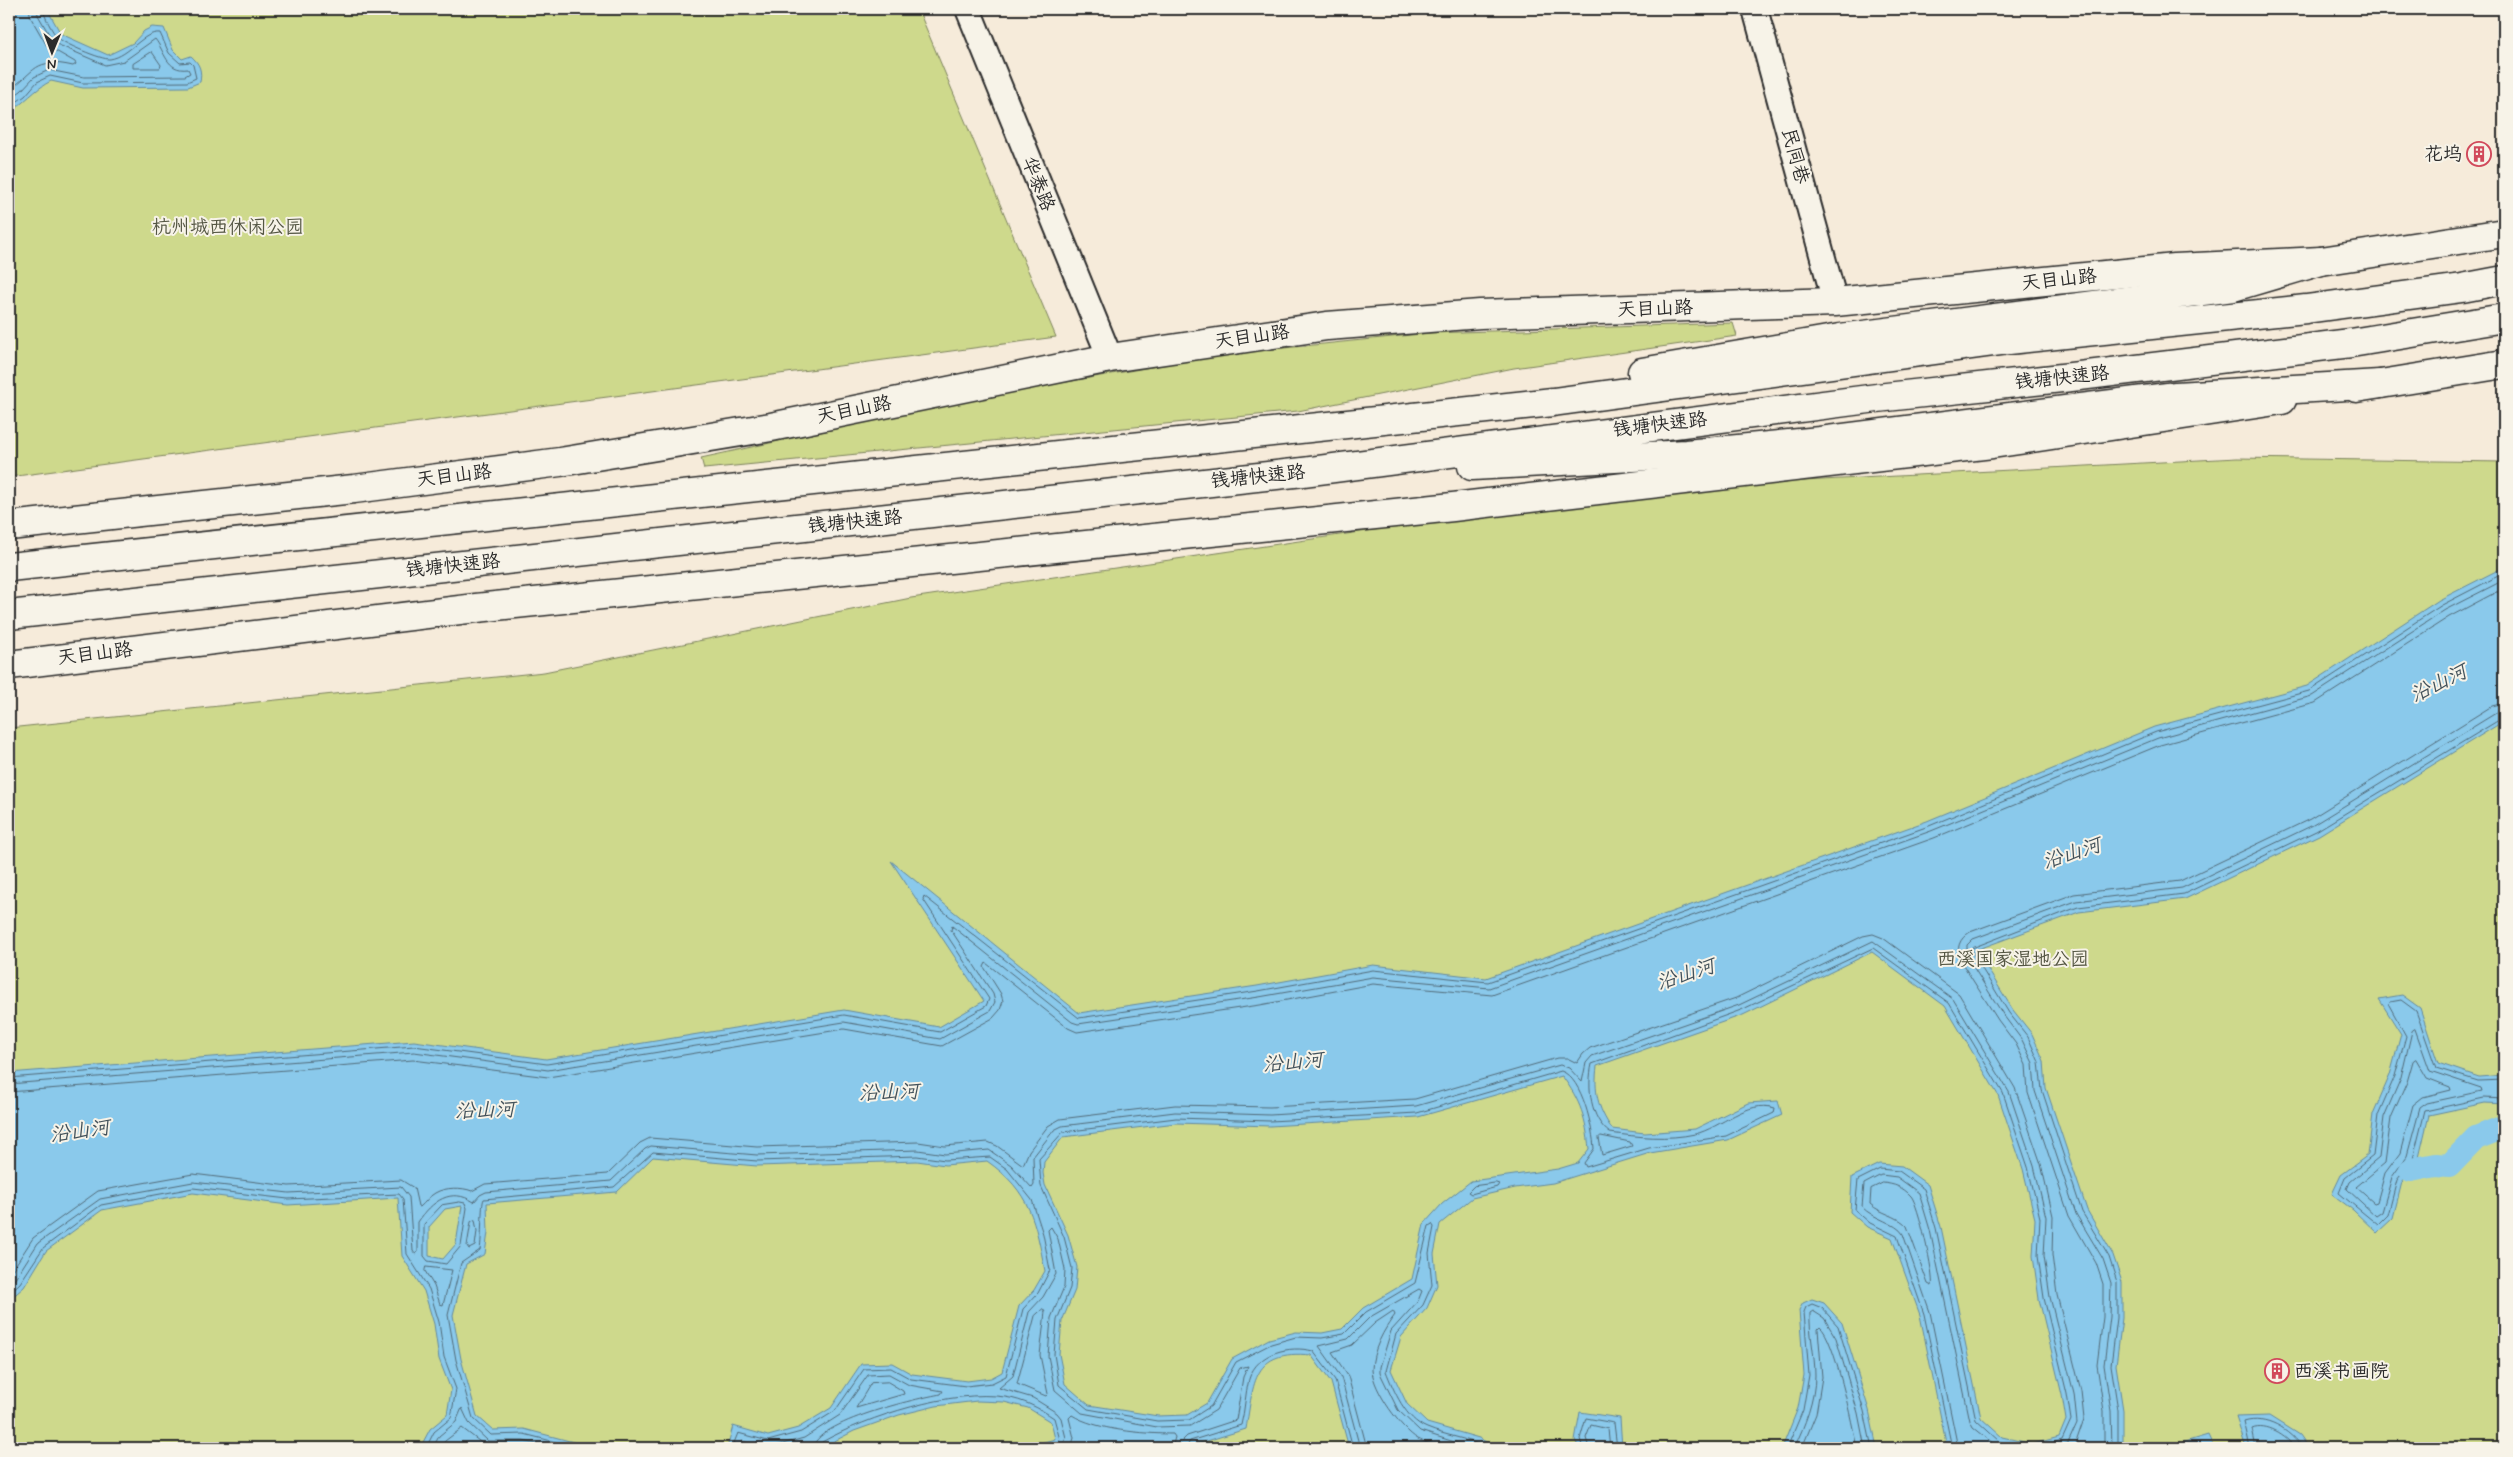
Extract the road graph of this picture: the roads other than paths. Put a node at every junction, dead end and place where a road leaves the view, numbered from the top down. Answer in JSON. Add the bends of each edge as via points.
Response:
{"nodes":[{"id":1,"x":968,"y":9,"type":"edge"},
{"id":2,"x":1755,"y":9,"type":"edge"},
{"id":3,"x":2504,"y":233,"type":"edge"},
{"id":4,"x":2321,"y":261,"type":"junction"},
{"id":5,"x":2504,"y":280,"type":"edge"},
{"id":6,"x":1835,"y":302,"type":"junction"},
{"id":7,"x":2504,"y":318,"type":"edge"},
{"id":8,"x":1110,"y":358,"type":"junction"},
{"id":9,"x":2504,"y":364,"type":"edge"},
{"id":10,"x":2380,"y":384,"type":"junction"},
{"id":11,"x":1417,"y":415,"type":"junction"},
{"id":12,"x":1304,"y":472,"type":"junction"},
{"id":13,"x":9,"y":526,"type":"edge"},
{"id":14,"x":9,"y":567,"type":"edge"},
{"id":15,"x":9,"y":616,"type":"edge"},
{"id":16,"x":9,"y":665,"type":"edge"}],
"edges":[{"from":1,"to":8,"type":"street","name":"华泰路"},
{"from":2,"to":6,"type":"street","name":"民同巷"},
{"from":3,"to":4,"type":"main road","name":"天目山路"},
{"from":4,"to":6,"type":"main road","name":"天目山路","via":[[2175,268]]},
{"from":4,"to":11,"type":"main road","via":[[2233,287],[1840,338]]},
{"from":5,"to":11,"type":"main road","name":"钱塘快速路","via":[[2306,309],[2009,340],[1553,402]]},
{"from":6,"to":8,"type":"main road","name":"天目山路","via":[[1442,317],[1327,326]]},
{"from":7,"to":12,"type":"main road","name":"钱塘快速路","via":[[2341,344],[1877,398]]},
{"from":8,"to":13,"type":"main road","name":"天目山路","via":[[771,427],[560,462]]},
{"from":9,"to":10,"type":"main road","name":"天目山路"},
{"from":10,"to":12,"type":"main road","via":[[2176,396],[1820,441],[1686,454]]},
{"from":10,"to":16,"type":"main road","name":"天目山路","via":[[1992,444],[1443,508],[476,608]]},
{"from":11,"to":14,"type":"main road","name":"钱塘快速路"},
{"from":12,"to":15,"type":"main road","name":"钱塘快速路"}]}
